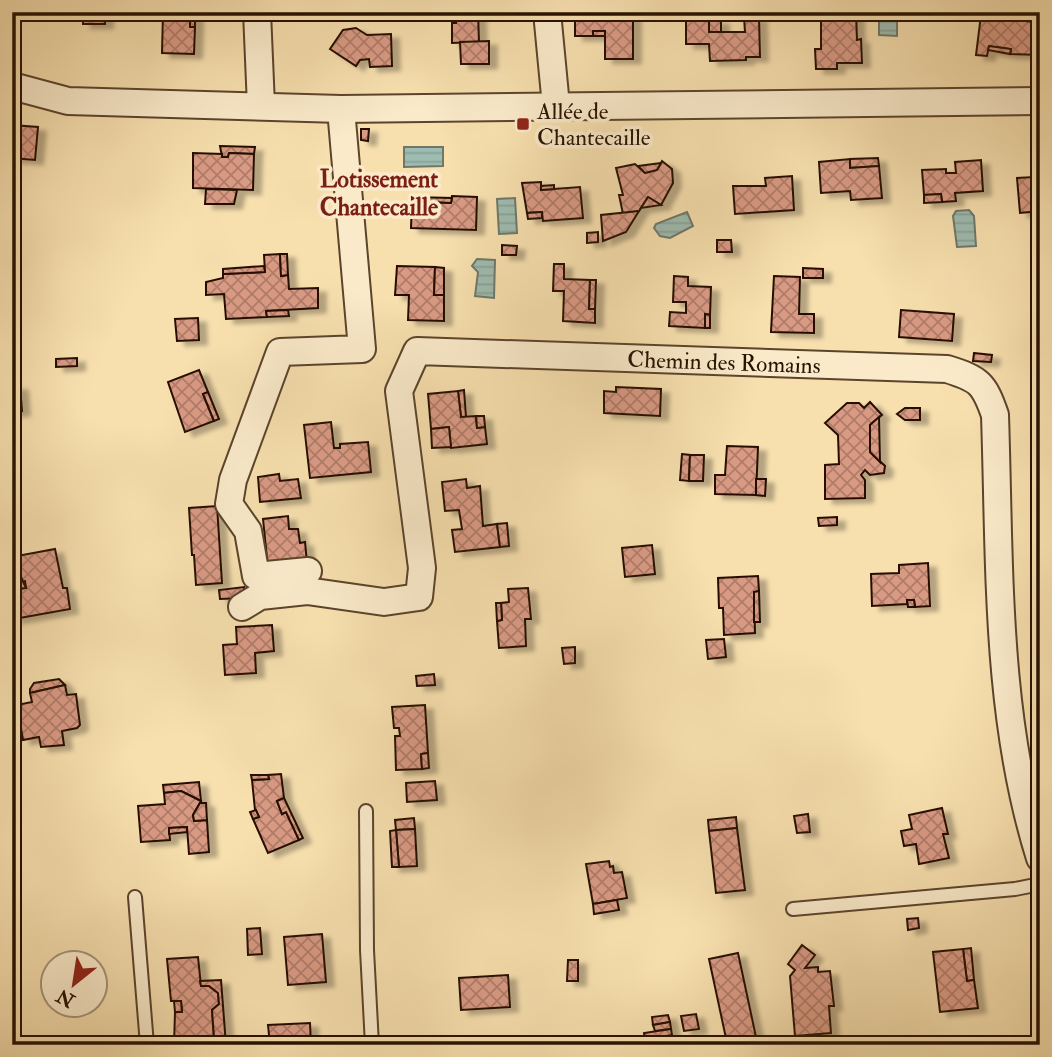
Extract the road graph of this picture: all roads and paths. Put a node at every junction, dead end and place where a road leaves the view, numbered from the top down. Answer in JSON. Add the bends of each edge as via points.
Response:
{"nodes":[{"id":1,"x":257,"y":12,"type":"edge"},
{"id":2,"x":547,"y":12,"type":"edge"},
{"id":3,"x":12,"y":86,"type":"edge"},
{"id":4,"x":1040,"y":100,"type":"edge"},
{"id":5,"x":556,"y":106,"type":"junction"},
{"id":6,"x":261,"y":107,"type":"junction"},
{"id":7,"x":341,"y":109,"type":"junction"},
{"id":8,"x":307,"y":571,"type":"dead end"},
{"id":9,"x":242,"y":607,"type":"dead end"},
{"id":10,"x":366,"y":811,"type":"dead end"},
{"id":11,"x":1040,"y":858,"type":"edge"},
{"id":12,"x":1040,"y":884,"type":"edge"},
{"id":13,"x":135,"y":897,"type":"dead end"},
{"id":14,"x":793,"y":909,"type":"dead end"},
{"id":15,"x":147,"y":1045,"type":"edge"},
{"id":16,"x":372,"y":1045,"type":"edge"}],
"edges":[{"from":1,"to":6,"type":"street"},
{"from":2,"to":5,"type":"street"},
{"from":3,"to":6,"type":"street","via":[[68,101]]},
{"from":4,"to":5,"type":"street"},
{"from":5,"to":7,"type":"street"},
{"from":6,"to":7,"type":"street"},
{"from":7,"to":8,"type":"street","via":[[362,349],[280,352],[233,480],[229,505],[248,531],[256,576]]},
{"from":9,"to":11,"type":"street","name":"Chemin des Romains","via":[[260,596],[307,591],[384,602],[419,597],[422,568],[398,391],[417,351],[947,369],[971,377],[987,392],[995,415],[1002,636],[1013,746]]},
{"from":10,"to":16,"type":"lane"},
{"from":12,"to":14,"type":"lane"},
{"from":13,"to":15,"type":"lane"}]}
